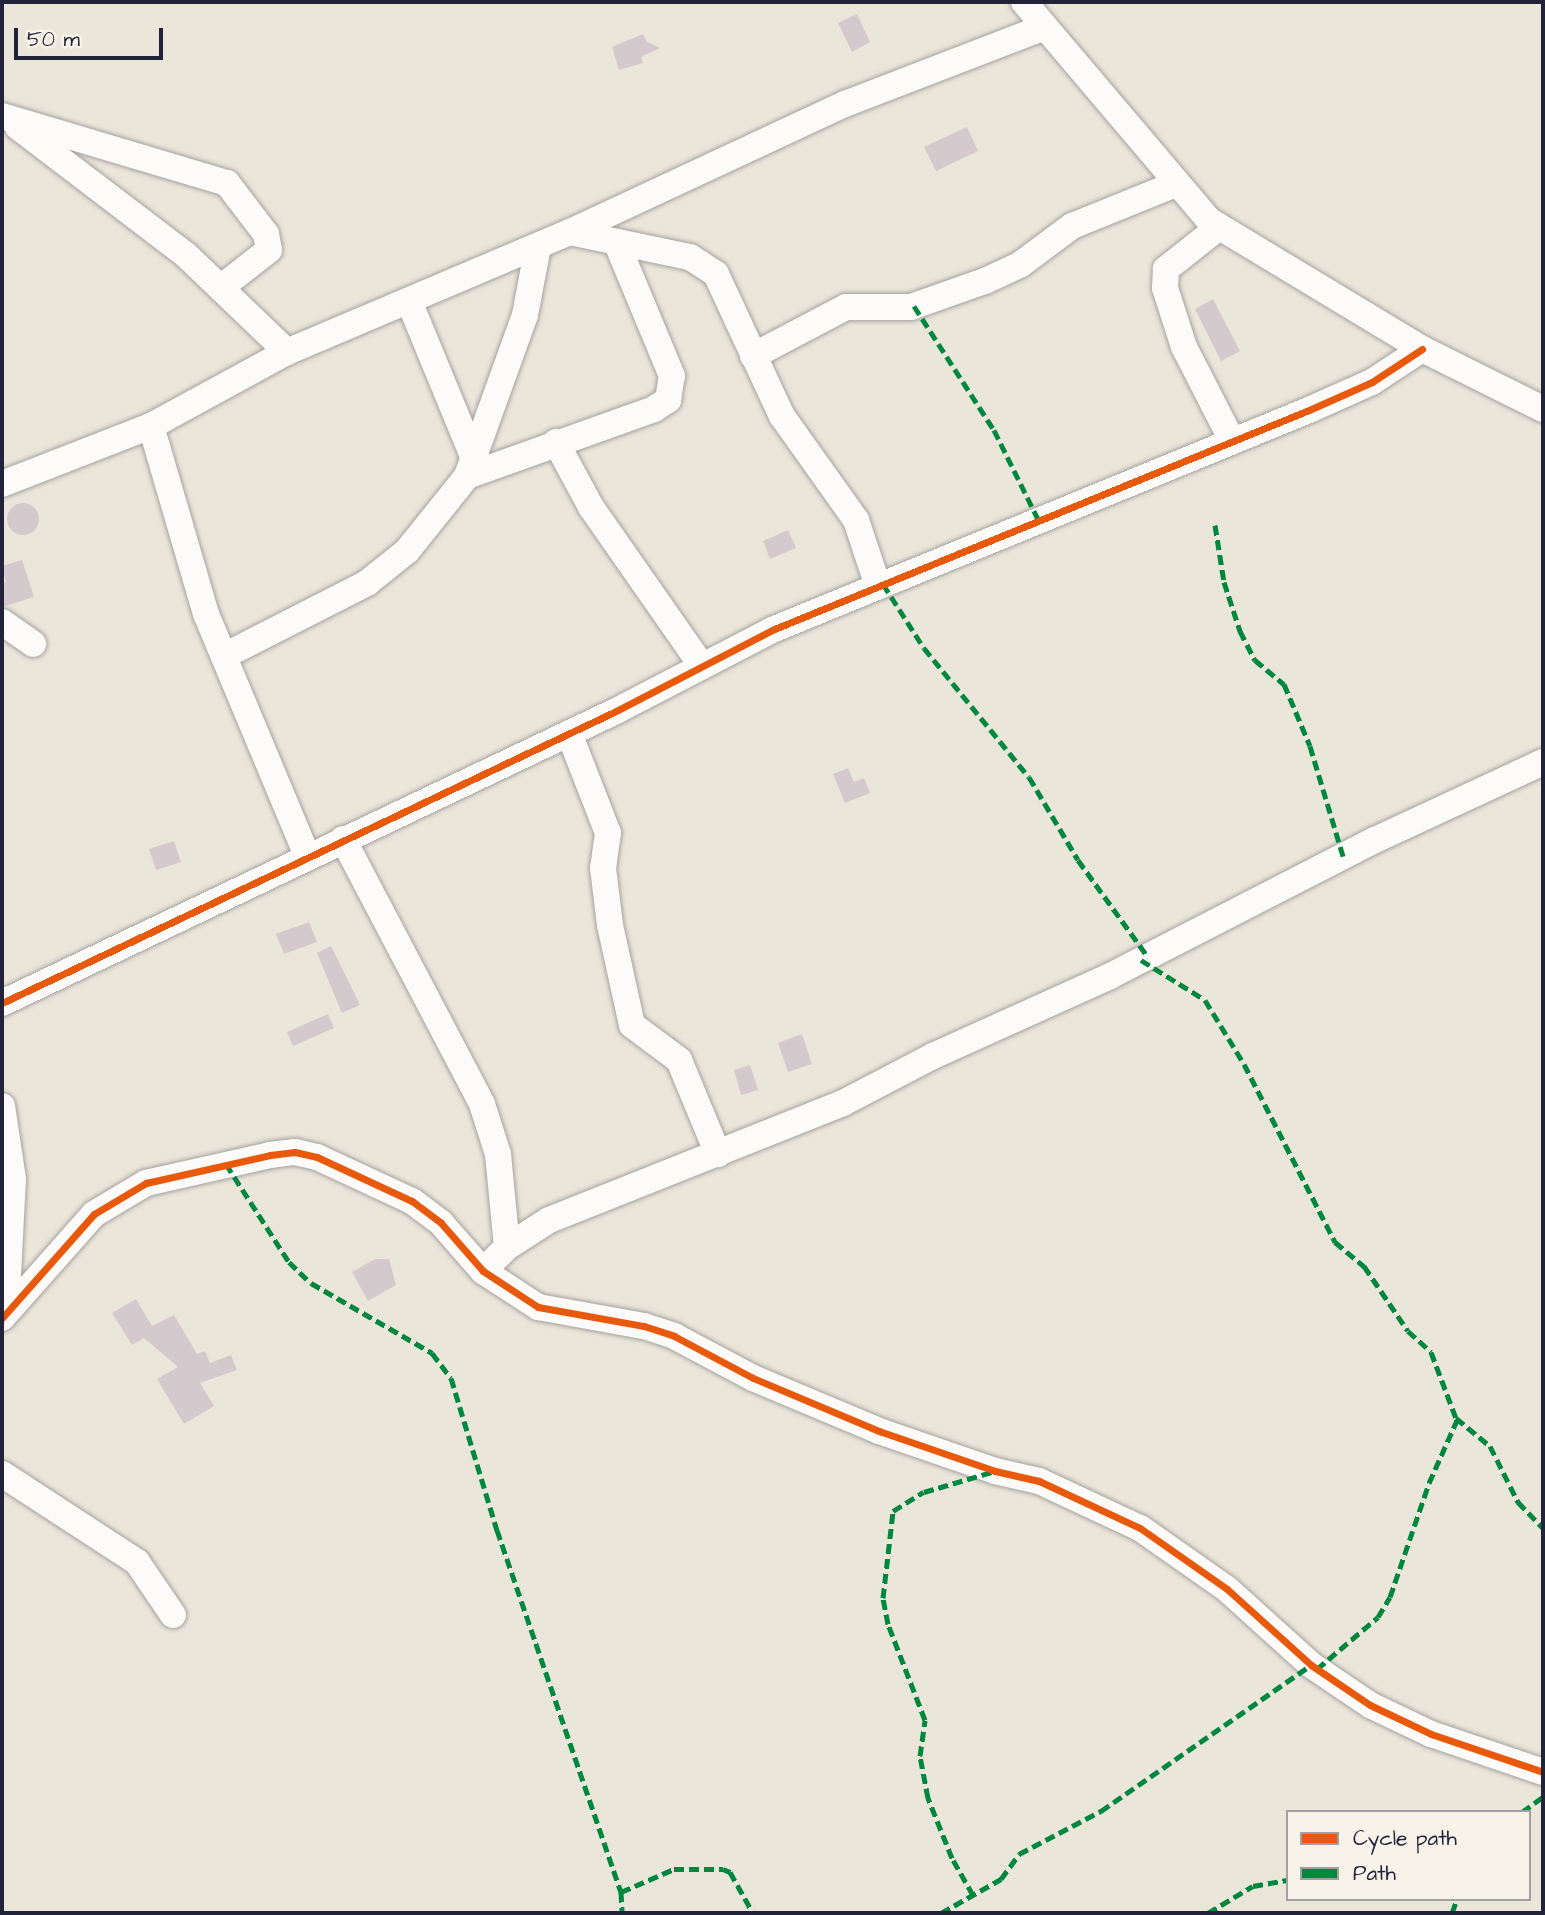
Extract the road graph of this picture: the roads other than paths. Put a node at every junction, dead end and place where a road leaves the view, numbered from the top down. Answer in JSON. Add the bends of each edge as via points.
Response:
{"nodes":[{"id":1,"x":1024,"y":2,"type":"edge"},
{"id":2,"x":1045,"y":27,"type":"junction"},
{"id":3,"x":4,"y":118,"type":"edge"},
{"id":4,"x":1176,"y":184,"type":"junction"},
{"id":5,"x":1219,"y":227,"type":"junction"},
{"id":6,"x":570,"y":232,"type":"junction"},
{"id":7,"x":617,"y":244,"type":"junction"},
{"id":8,"x":537,"y":246,"type":"junction"},
{"id":9,"x":223,"y":286,"type":"junction"},
{"id":10,"x":409,"y":301,"type":"junction"},
{"id":11,"x":1422,"y":349,"type":"junction"},
{"id":12,"x":287,"y":352,"type":"junction"},
{"id":13,"x":753,"y":356,"type":"junction"},
{"id":14,"x":1543,"y":409,"type":"edge"},
{"id":15,"x":151,"y":426,"type":"junction"},
{"id":16,"x":1232,"y":441,"type":"junction"},
{"id":17,"x":556,"y":442,"type":"junction"},
{"id":18,"x":471,"y":468,"type":"junction"},
{"id":19,"x":2,"y":484,"type":"edge"},
{"id":20,"x":878,"y":586,"type":"junction"},
{"id":21,"x":2,"y":622,"type":"edge"},
{"id":22,"x":33,"y":644,"type":"dead end"},
{"id":23,"x":224,"y":656,"type":"junction"},
{"id":24,"x":702,"y":666,"type":"junction"},
{"id":25,"x":569,"y":733,"type":"junction"},
{"id":26,"x":1543,"y":762,"type":"edge"},
{"id":27,"x":343,"y":839,"type":"junction"},
{"id":28,"x":307,"y":856,"type":"junction"},
{"id":29,"x":2,"y":1003,"type":"edge"},
{"id":30,"x":2,"y":1106,"type":"edge"},
{"id":31,"x":718,"y":1154,"type":"junction"},
{"id":32,"x":507,"y":1247,"type":"junction"},
{"id":33,"x":483,"y":1270,"type":"junction"},
{"id":34,"x":4,"y":1315,"type":"edge"},
{"id":35,"x":2,"y":1474,"type":"edge"},
{"id":36,"x":173,"y":1615,"type":"dead end"},
{"id":37,"x":1543,"y":1772,"type":"edge"}],
"edges":[{"from":1,"to":2,"type":"street"},
{"from":2,"to":4,"type":"street"},
{"from":2,"to":6,"type":"street","via":[[845,104]]},
{"from":3,"to":9,"type":"street"},
{"from":3,"to":9,"type":"street","via":[[227,183],[266,234],[270,250]]},
{"from":4,"to":5,"type":"street"},
{"from":4,"to":13,"type":"street","via":[[1072,226],[1021,264],[985,281],[911,307],[846,307]]},
{"from":5,"to":11,"type":"street"},
{"from":5,"to":16,"type":"street","via":[[1166,269],[1165,288],[1184,347]]},
{"from":6,"to":7,"type":"street"},
{"from":6,"to":8,"type":"street"},
{"from":7,"to":13,"type":"street","via":[[704,262],[716,275]]},
{"from":7,"to":17,"type":"street","via":[[672,376],[673,390],[654,409]]},
{"from":8,"to":10,"type":"street"},
{"from":8,"to":18,"type":"street","via":[[525,316]]},
{"from":9,"to":12,"type":"street"},
{"from":10,"to":12,"type":"street"},
{"from":10,"to":18,"type":"street"},
{"from":11,"to":14,"type":"street"},
{"from":11,"to":16,"type":"street","via":[[1372,382]]},
{"from":12,"to":15,"type":"street"},
{"from":13,"to":20,"type":"street","via":[[782,416],[856,520]]},
{"from":15,"to":19,"type":"street"},
{"from":15,"to":23,"type":"street","via":[[206,614]]},
{"from":16,"to":20,"type":"street"},
{"from":17,"to":18,"type":"street"},
{"from":17,"to":24,"type":"street","via":[[591,507]]},
{"from":18,"to":23,"type":"street","via":[[407,551],[367,583]]},
{"from":20,"to":24,"type":"street","via":[[823,607]]},
{"from":21,"to":22,"type":"street"},
{"from":23,"to":28,"type":"street"},
{"from":24,"to":25,"type":"street"},
{"from":25,"to":27,"type":"street"},
{"from":25,"to":31,"type":"street","via":[[608,833],[603,868],[610,925],[632,1025],[679,1060]]},
{"from":26,"to":31,"type":"street","via":[[843,1103]]},
{"from":27,"to":28,"type":"street"},
{"from":27,"to":32,"type":"street","via":[[482,1104],[498,1154]]},
{"from":28,"to":29,"type":"street"},
{"from":30,"to":34,"type":"street","via":[[13,1180]]},
{"from":31,"to":32,"type":"street","via":[[614,1191],[549,1220]]},
{"from":32,"to":33,"type":"street"},
{"from":33,"to":34,"type":"street","via":[[441,1223],[412,1201],[317,1157],[295,1152],[146,1183],[94,1214]]},
{"from":33,"to":37,"type":"street","via":[[538,1307],[674,1336],[753,1378],[879,1431],[995,1471],[1039,1481],[1094,1506],[1175,1550],[1311,1665],[1395,1719]]},
{"from":35,"to":36,"type":"street","via":[[137,1562]]}]}
